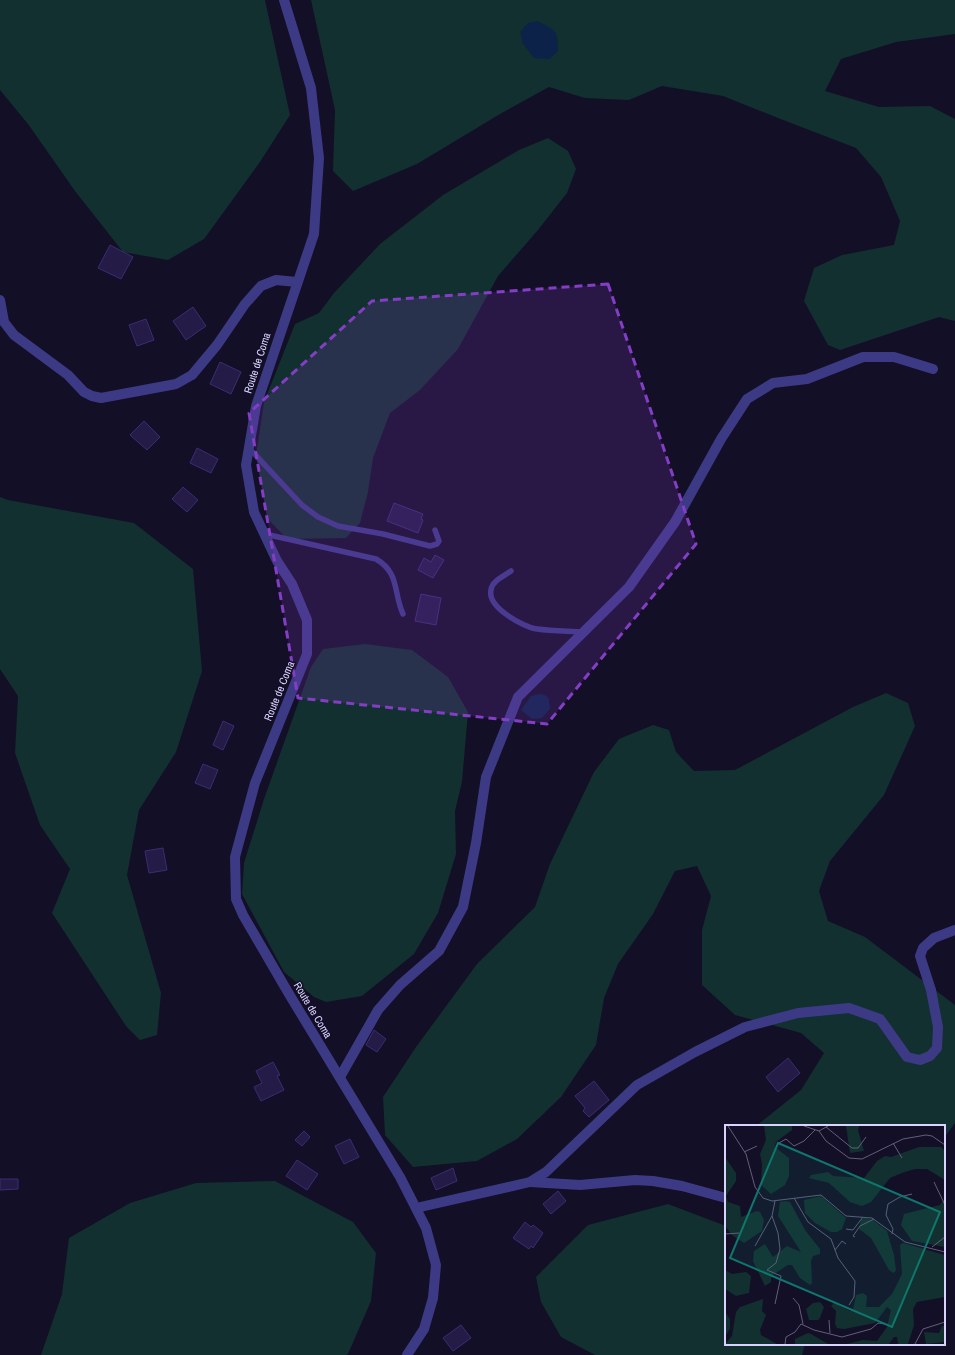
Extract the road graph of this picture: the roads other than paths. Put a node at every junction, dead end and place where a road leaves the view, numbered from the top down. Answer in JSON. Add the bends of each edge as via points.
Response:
{"nodes":[{"id":1,"x":284,"y":0,"type":"edge"},
{"id":2,"x":297,"y":282,"type":"junction"},
{"id":3,"x":0,"y":300,"type":"edge"},
{"id":4,"x":933,"y":369,"type":"dead end"},
{"id":5,"x":249,"y":448,"type":"junction"},
{"id":6,"x":435,"y":530,"type":"dead end"},
{"id":7,"x":264,"y":534,"type":"junction"},
{"id":8,"x":511,"y":572,"type":"dead end"},
{"id":9,"x":403,"y":614,"type":"dead end"},
{"id":10,"x":583,"y":632,"type":"junction"},
{"id":11,"x":955,"y":930,"type":"edge"},
{"id":12,"x":340,"y":1077,"type":"junction"},
{"id":13,"x":530,"y":1182,"type":"junction"},
{"id":14,"x":725,"y":1198,"type":"edge"},
{"id":15,"x":416,"y":1208,"type":"junction"},
{"id":16,"x":407,"y":1355,"type":"edge"}],
"edges":[{"from":1,"to":2,"type":"street","name":"Route de Coma","via":[[311,88],[319,158],[314,234]]},
{"from":2,"to":3,"type":"street","via":[[276,280],[261,286],[192,375],[176,384],[101,398],[84,392],[68,375],[14,335],[4,322]]},
{"from":2,"to":5,"type":"street","name":"Route de Coma","via":[[256,406]]},
{"from":4,"to":10,"type":"street","via":[[894,357],[863,357],[807,379],[773,383],[747,399],[721,439],[675,522],[629,587]]},
{"from":5,"to":6,"type":"lane","via":[[302,505],[338,526],[430,546],[439,541]]},
{"from":5,"to":7,"type":"street","name":"Route de Coma","via":[[246,465],[254,512]]},
{"from":7,"to":9,"type":"lane","via":[[376,559],[392,573],[398,604]]},
{"from":7,"to":12,"type":"street","name":"Route de Coma","via":[[292,584],[307,620],[307,654],[255,783],[235,857],[236,899],[243,915]]},
{"from":8,"to":10,"type":"lane","via":[[496,582],[491,589],[491,599],[500,609],[515,620],[535,629]]},
{"from":10,"to":12,"type":"street","via":[[518,697],[486,777],[463,907],[439,951],[400,985],[378,1010]]},
{"from":11,"to":13,"type":"street","via":[[934,938],[923,948],[920,956],[931,990],[938,1027],[937,1048],[930,1056],[920,1060],[907,1057],[880,1019],[849,1008],[798,1013],[745,1027],[695,1052],[637,1086],[546,1172]]},
{"from":12,"to":15,"type":"street","name":"Route de Coma"},
{"from":13,"to":14,"type":"street","via":[[580,1185],[653,1181]]},
{"from":13,"to":15,"type":"street"},
{"from":15,"to":16,"type":"street","name":"Route de Coma","via":[[426,1228],[436,1265],[433,1298],[424,1329]]}]}
